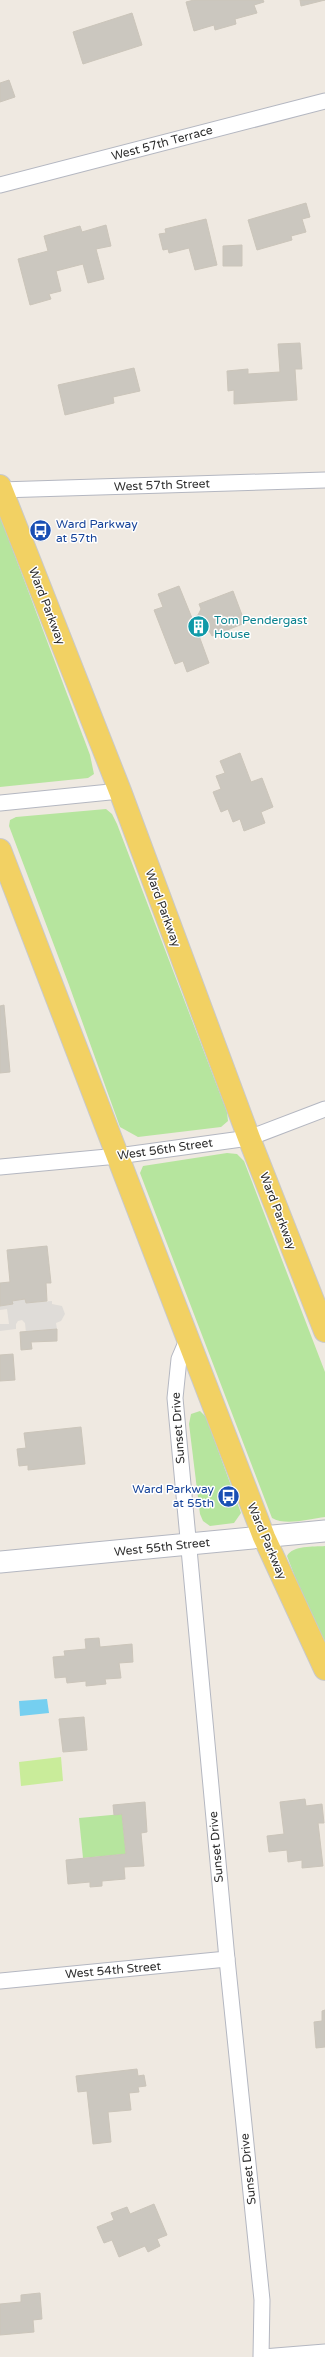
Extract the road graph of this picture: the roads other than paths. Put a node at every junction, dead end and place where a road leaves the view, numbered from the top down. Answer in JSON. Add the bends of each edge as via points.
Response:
{"nodes":[{"id":1,"x":325,"y":101,"type":"edge"},
{"id":2,"x":0,"y":185,"type":"edge"},
{"id":3,"x":325,"y":480,"type":"edge"},
{"id":4,"x":0,"y":488,"type":"edge"},
{"id":5,"x":120,"y":791,"type":"junction"},
{"id":6,"x":0,"y":803,"type":"edge"},
{"id":7,"x":0,"y":850,"type":"edge"},
{"id":8,"x":325,"y":1109,"type":"edge"},
{"id":9,"x":249,"y":1138,"type":"junction"},
{"id":10,"x":118,"y":1156,"type":"junction"},
{"id":11,"x":0,"y":1167,"type":"edge"},
{"id":12,"x":325,"y":1332,"type":"edge"},
{"id":13,"x":188,"y":1338,"type":"junction"},
{"id":14,"x":325,"y":1531,"type":"edge"},
{"id":15,"x":264,"y":1537,"type":"junction"},
{"id":16,"x":188,"y":1544,"type":"junction"},
{"id":17,"x":0,"y":1562,"type":"edge"},
{"id":18,"x":325,"y":1669,"type":"edge"},
{"id":19,"x":226,"y":1959,"type":"junction"},
{"id":20,"x":0,"y":1981,"type":"edge"},
{"id":21,"x":325,"y":2352,"type":"edge"},
{"id":22,"x":262,"y":2357,"type":"edge"}],
"edges":[{"from":1,"to":2,"type":"street","name":"West 57th Terrace"},
{"from":3,"to":4,"type":"street","name":"West 57th Street"},
{"from":4,"to":5,"type":"main road","name":"Ward Parkway"},
{"from":5,"to":6,"type":"street"},
{"from":5,"to":9,"type":"main road","name":"Ward Parkway"},
{"from":7,"to":10,"type":"main road","name":"Ward Parkway"},
{"from":8,"to":9,"type":"street","name":"West 56th Street"},
{"from":9,"to":10,"type":"street","name":"West 56th Street"},
{"from":9,"to":12,"type":"main road","name":"Ward Parkway"},
{"from":10,"to":11,"type":"street","name":"West 56th Street"},
{"from":10,"to":13,"type":"main road","name":"Ward Parkway"},
{"from":13,"to":15,"type":"main road","name":"Ward Parkway"},
{"from":13,"to":16,"type":"street","name":"Sunset Drive","via":[[179,1359],[175,1398]]},
{"from":14,"to":15,"type":"main road","name":"West 55th Street"},
{"from":15,"to":16,"type":"main road","name":"West 55th Street"},
{"from":15,"to":18,"type":"main road","name":"Ward Parkway"},
{"from":16,"to":17,"type":"main road","name":"West 55th Street"},
{"from":16,"to":19,"type":"street","name":"Sunset Drive"},
{"from":19,"to":20,"type":"street","name":"West 54th Street"},
{"from":19,"to":22,"type":"street","name":"Sunset Drive","via":[[262,2300]]},
{"from":21,"to":22,"type":"street"}]}
